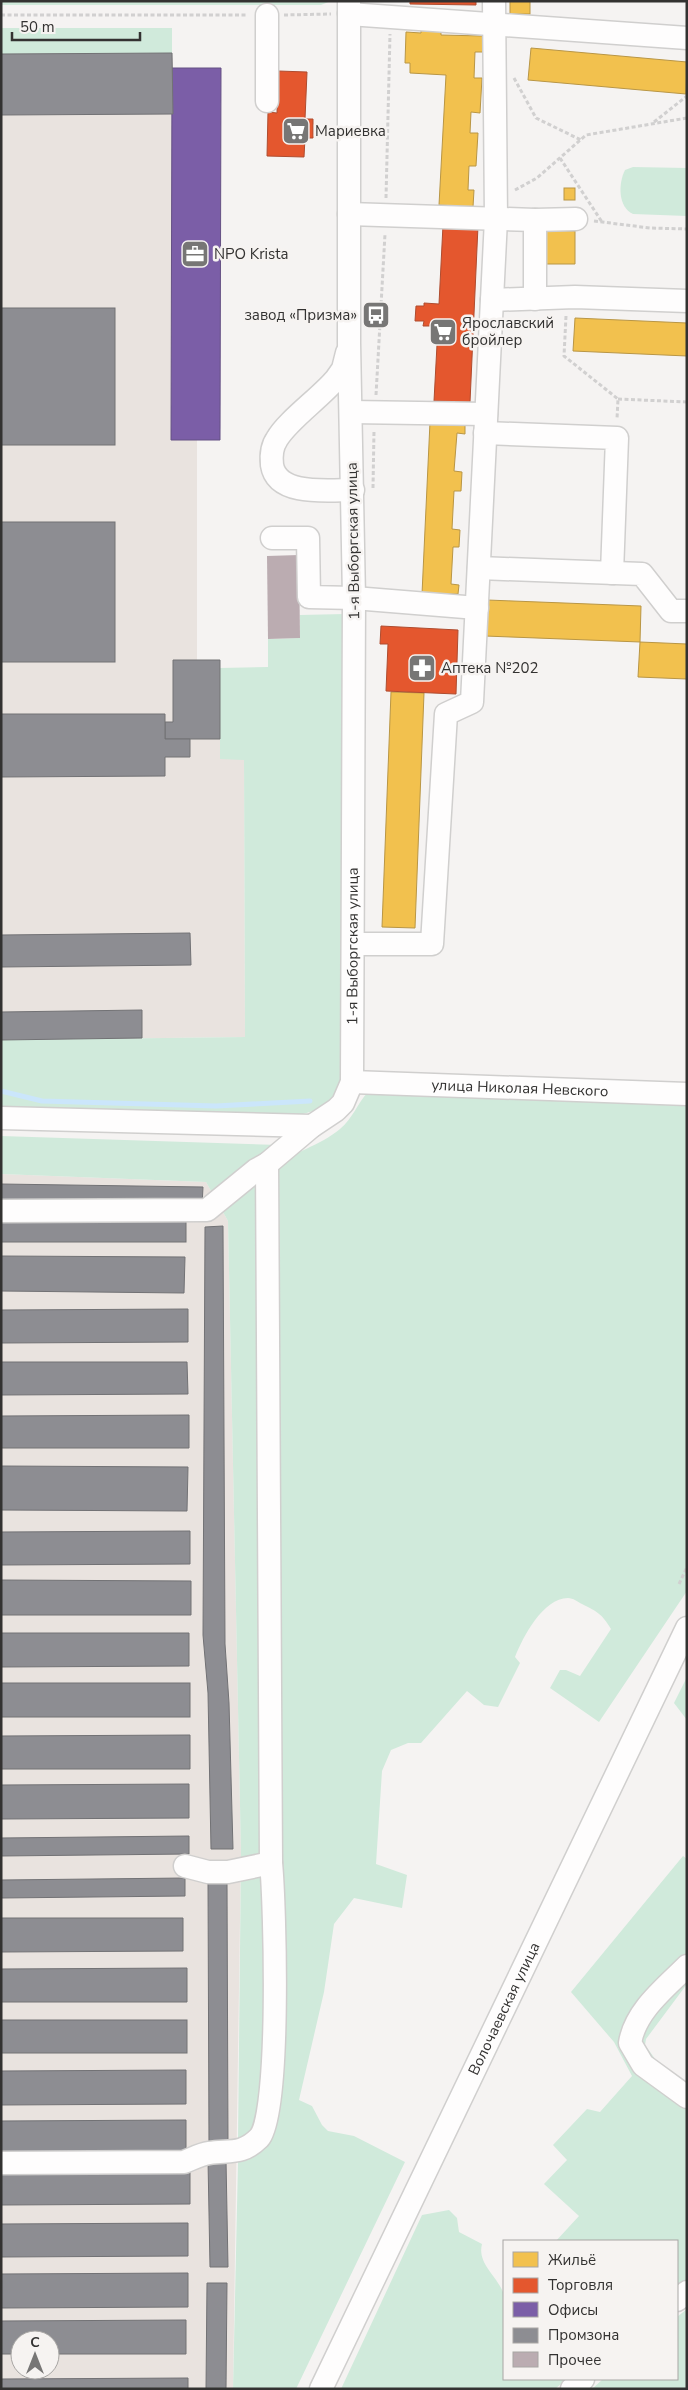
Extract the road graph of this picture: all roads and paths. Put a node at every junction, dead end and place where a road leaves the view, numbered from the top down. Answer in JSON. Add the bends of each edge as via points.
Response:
{"nodes":[{"id":1,"x":494,"y":1,"type":"edge"},
{"id":2,"x":349,"y":8,"type":"edge"},
{"id":3,"x":1,"y":15,"type":"edge"},
{"id":4,"x":267,"y":15,"type":"junction"},
{"id":5,"x":390,"y":16,"type":"junction"},
{"id":6,"x":495,"y":24,"type":"junction"},
{"id":7,"x":687,"y":38,"type":"edge"},
{"id":8,"x":511,"y":73,"type":"dead end"},
{"id":9,"x":687,"y":96,"type":"edge"},
{"id":10,"x":266,"y":102,"type":"dead end"},
{"id":11,"x":687,"y":118,"type":"edge"},
{"id":12,"x":653,"y":122,"type":"junction"},
{"id":13,"x":581,"y":140,"type":"junction"},
{"id":14,"x":560,"y":158,"type":"junction"},
{"id":15,"x":496,"y":210,"type":"junction"},
{"id":16,"x":349,"y":214,"type":"junction"},
{"id":17,"x":386,"y":215,"type":"junction"},
{"id":18,"x":576,"y":219,"type":"joint"},
{"id":19,"x":536,"y":220,"type":"junction"},
{"id":20,"x":602,"y":222,"type":"junction"},
{"id":21,"x":687,"y":229,"type":"edge"},
{"id":22,"x":566,"y":298,"type":"junction"},
{"id":23,"x":535,"y":299,"type":"junction"},
{"id":24,"x":492,"y":300,"type":"junction"},
{"id":25,"x":687,"y":301,"type":"edge"},
{"id":26,"x":349,"y":343,"type":"junction"},
{"id":27,"x":618,"y":399,"type":"junction"},
{"id":28,"x":687,"y":402,"type":"edge"},
{"id":29,"x":351,"y":412,"type":"junction"},
{"id":30,"x":374,"y":413,"type":"junction"},
{"id":31,"x":486,"y":424,"type":"junction"},
{"id":32,"x":617,"y":438,"type":"junction"},
{"id":33,"x":363,"y":491,"type":"junction"},
{"id":34,"x":272,"y":538,"type":"dead end"},
{"id":35,"x":479,"y":568,"type":"junction"},
{"id":36,"x":612,"y":573,"type":"junction"},
{"id":37,"x":354,"y":598,"type":"junction"},
{"id":38,"x":477,"y":608,"type":"junction"},
{"id":39,"x":687,"y":611,"type":"edge"},
{"id":40,"x":353,"y":944,"type":"junction"},
{"id":41,"x":352,"y":1082,"type":"junction"},
{"id":42,"x":687,"y":1094,"type":"edge"},
{"id":43,"x":1,"y":1118,"type":"edge"},
{"id":44,"x":312,"y":1126,"type":"junction"},
{"id":45,"x":267,"y":1164,"type":"junction"},
{"id":46,"x":1,"y":1211,"type":"edge"},
{"id":47,"x":687,"y":1567,"type":"edge"},
{"id":48,"x":679,"y":1584,"type":"dead end"},
{"id":49,"x":687,"y":1628,"type":"edge"},
{"id":50,"x":271,"y":1863,"type":"junction"},
{"id":51,"x":185,"y":1866,"type":"dead end"},
{"id":52,"x":687,"y":1966,"type":"edge"},
{"id":53,"x":687,"y":2096,"type":"edge"},
{"id":54,"x":1,"y":2163,"type":"edge"},
{"id":55,"x":582,"y":2380,"type":"edge"},
{"id":56,"x":321,"y":2389,"type":"edge"},
{"id":57,"x":572,"y":2389,"type":"edge"}],
"edges":[{"from":1,"to":6,"type":"street"},
{"from":2,"to":4,"type":"path"},
{"from":2,"to":5,"type":"street"},
{"from":2,"to":16,"type":"street","name":"1-я Выборгская улица"},
{"from":3,"to":4,"type":"path"},
{"from":4,"to":10,"type":"street"},
{"from":5,"to":6,"type":"street"},
{"from":5,"to":17,"type":"path"},
{"from":6,"to":7,"type":"street"},
{"from":6,"to":15,"type":"street"},
{"from":8,"to":13,"type":"path","via":[[536,118]]},
{"from":9,"to":12,"type":"path"},
{"from":11,"to":12,"type":"path"},
{"from":12,"to":13,"type":"path","via":[[586,135]]},
{"from":13,"to":14,"type":"path"},
{"from":14,"to":15,"type":"path"},
{"from":14,"to":20,"type":"path"},
{"from":15,"to":17,"type":"street"},
{"from":15,"to":19,"type":"street"},
{"from":15,"to":24,"type":"street"},
{"from":16,"to":17,"type":"street"},
{"from":16,"to":26,"type":"street","name":"1-я Выборгская улица"},
{"from":17,"to":30,"type":"path"},
{"from":18,"to":19,"type":"street"},
{"from":18,"to":20,"type":"path"},
{"from":19,"to":23,"type":"street"},
{"from":20,"to":21,"type":"path"},
{"from":22,"to":23,"type":"street"},
{"from":22,"to":25,"type":"street"},
{"from":22,"to":27,"type":"path","via":[[564,356]]},
{"from":23,"to":24,"type":"street"},
{"from":24,"to":31,"type":"street"},
{"from":26,"to":29,"type":"street","name":"1-я Выборгская улица"},
{"from":26,"to":33,"type":"street","via":[[347,356],[336,379],[277,439],[272,460],[273,470],[290,486],[304,490]]},
{"from":27,"to":28,"type":"path"},
{"from":27,"to":32,"type":"path"},
{"from":29,"to":30,"type":"street"},
{"from":29,"to":33,"type":"street","name":"1-я Выборгская улица"},
{"from":30,"to":31,"type":"street"},
{"from":30,"to":33,"type":"path"},
{"from":31,"to":32,"type":"street"},
{"from":31,"to":35,"type":"street"},
{"from":32,"to":36,"type":"street"},
{"from":33,"to":37,"type":"street","name":"1-я Выборгская улица"},
{"from":34,"to":37,"type":"street","via":[[308,538],[309,597]]},
{"from":35,"to":36,"type":"street"},
{"from":35,"to":38,"type":"street"},
{"from":36,"to":39,"type":"street","via":[[642,574],[671,610]]},
{"from":37,"to":38,"type":"street"},
{"from":37,"to":40,"type":"street","name":"1-я Выборгская улица"},
{"from":38,"to":40,"type":"street","via":[[472,702],[446,714],[432,944]]},
{"from":40,"to":41,"type":"street","name":"1-я Выборгская улица"},
{"from":41,"to":42,"type":"street","name":"улица Николая Невского"},
{"from":41,"to":44,"type":"street","via":[[343,1103]]},
{"from":43,"to":44,"type":"street"},
{"from":44,"to":45,"type":"street"},
{"from":45,"to":46,"type":"street","via":[[206,1210],[197,1212]]},
{"from":45,"to":50,"type":"street"},
{"from":47,"to":48,"type":"path"},
{"from":49,"to":56,"type":"street","name":"Волочаевская улица"},
{"from":50,"to":51,"type":"street","via":[[228,1872],[208,1872]]},
{"from":50,"to":54,"type":"street","via":[[274,2038],[267,2116],[260,2138],[242,2151],[208,2153],[184,2162]]},
{"from":52,"to":53,"type":"street","via":[[638,2019],[630,2043],[643,2065]]},
{"from":55,"to":57,"type":"street"}]}
